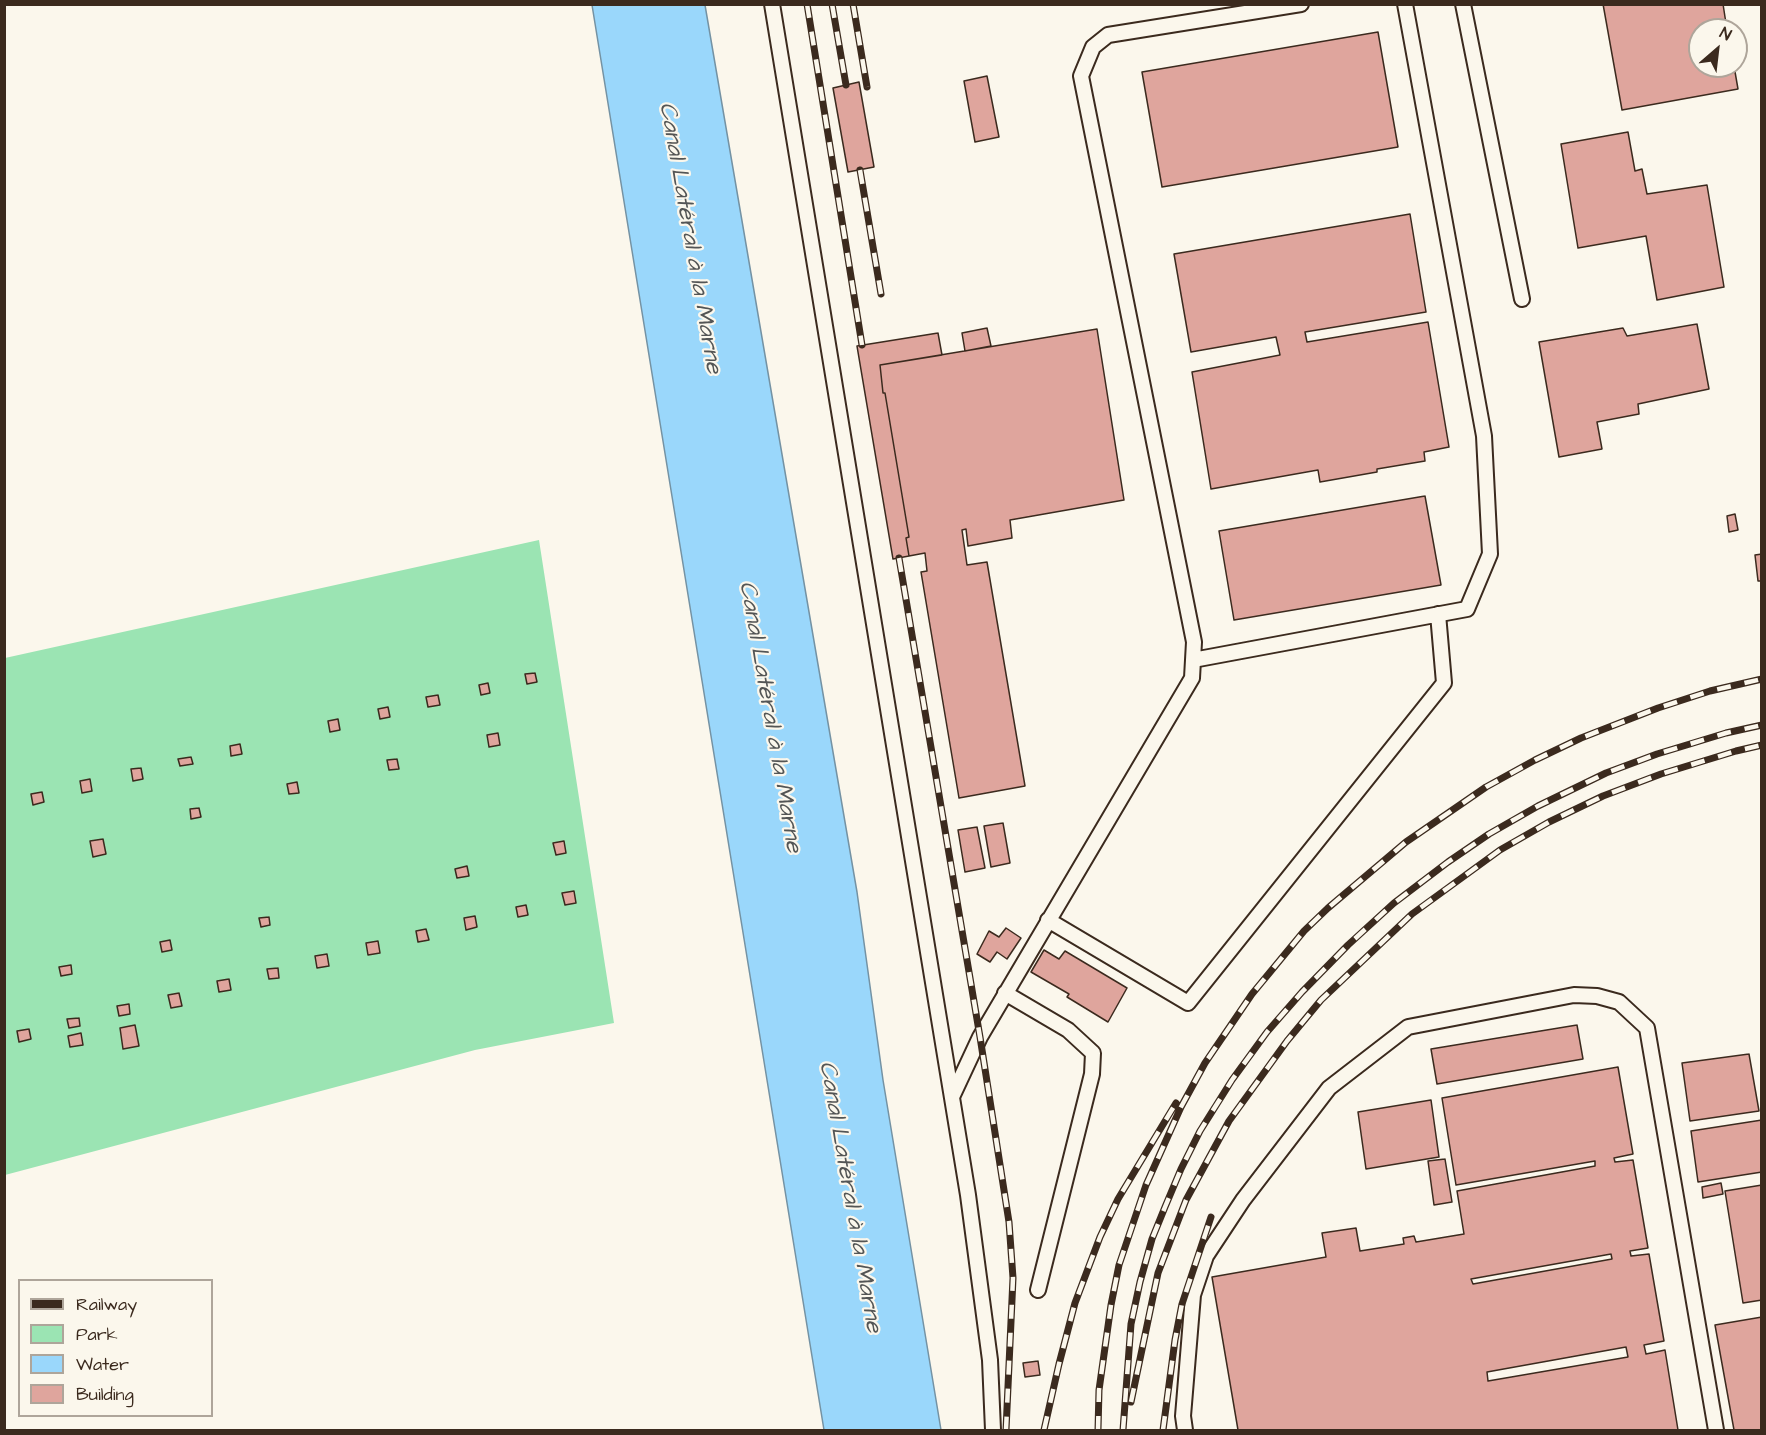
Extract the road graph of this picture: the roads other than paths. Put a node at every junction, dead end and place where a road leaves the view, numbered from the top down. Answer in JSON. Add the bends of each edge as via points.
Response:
{"nodes":[{"id":1,"x":772,"y":4,"type":"edge"},
{"id":2,"x":1301,"y":4,"type":"edge"},
{"id":3,"x":1404,"y":4,"type":"edge"},
{"id":4,"x":1462,"y":4,"type":"edge"},
{"id":5,"x":1522,"y":299,"type":"dead end"},
{"id":6,"x":1438,"y":614,"type":"junction"},
{"id":7,"x":1192,"y":660,"type":"junction"},
{"id":8,"x":1048,"y":920,"type":"junction"},
{"id":9,"x":1005,"y":993,"type":"junction"},
{"id":10,"x":952,"y":1097,"type":"junction"},
{"id":11,"x":1038,"y":1290,"type":"dead end"},
{"id":12,"x":993,"y":1431,"type":"edge"},
{"id":13,"x":1185,"y":1431,"type":"edge"},
{"id":14,"x":1716,"y":1431,"type":"edge"}],
"edges":[{"from":1,"to":10,"type":"lane"},
{"from":2,"to":7,"type":"lane","via":[[1108,35],[1093,48],[1081,76],[1194,642]]},
{"from":3,"to":6,"type":"lane","via":[[1484,436],[1490,554],[1467,609]]},
{"from":4,"to":5,"type":"lane"},
{"from":6,"to":7,"type":"lane"},
{"from":6,"to":8,"type":"lane","via":[[1444,683],[1188,1003]]},
{"from":7,"to":8,"type":"lane","via":[[1192,678]]},
{"from":8,"to":9,"type":"lane"},
{"from":9,"to":10,"type":"lane"},
{"from":9,"to":11,"type":"lane","via":[[1068,1030],[1094,1053]]},
{"from":10,"to":12,"type":"lane","via":[[990,1360]]},
{"from":13,"to":14,"type":"lane","via":[[1193,1295],[1206,1256],[1243,1200],[1329,1088],[1408,1027],[1574,996],[1597,996],[1619,1002],[1647,1028]]}]}
